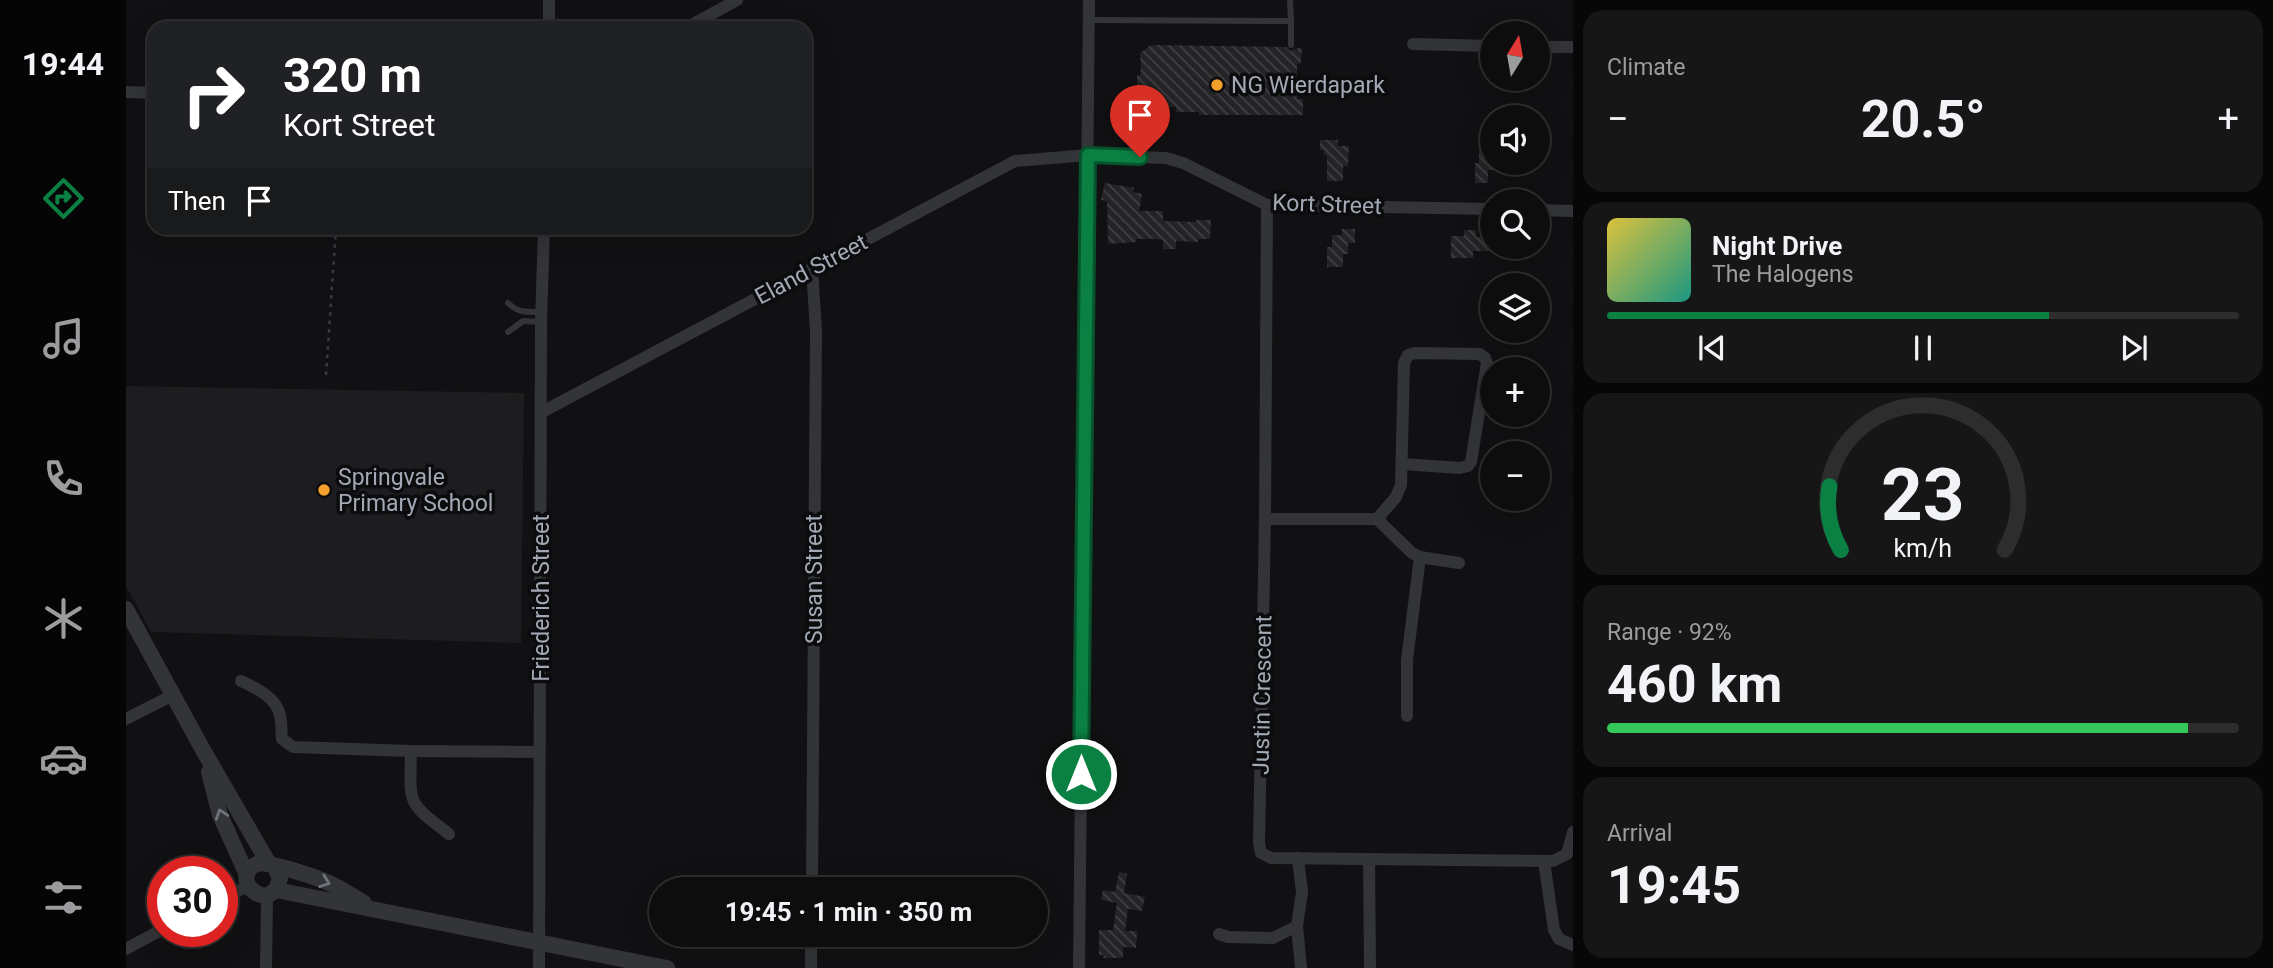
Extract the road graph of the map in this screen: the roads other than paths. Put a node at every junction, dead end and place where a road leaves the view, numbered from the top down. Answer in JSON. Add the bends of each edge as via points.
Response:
{"nodes":[{"id":1,"x":549,"y":0,"type":"edge"},
{"id":2,"x":737,"y":0,"type":"edge"},
{"id":3,"x":1089,"y":0,"type":"edge"},
{"id":4,"x":1290,"y":0,"type":"edge"},
{"id":5,"x":1089,"y":20,"type":"junction"},
{"id":6,"x":549,"y":21,"type":"edge"},
{"id":7,"x":699,"y":21,"type":"edge"},
{"id":8,"x":1291,"y":21,"type":"junction"},
{"id":9,"x":1413,"y":44,"type":"dead end"},
{"id":10,"x":1291,"y":45,"type":"dead end"},
{"id":11,"x":1480,"y":46,"type":"edge"},
{"id":12,"x":1550,"y":47,"type":"edge"},
{"id":13,"x":1573,"y":47,"type":"edge"},
{"id":14,"x":126,"y":92,"type":"edge"},
{"id":15,"x":147,"y":93,"type":"edge"},
{"id":16,"x":1088,"y":155,"type":"junction"},
{"id":17,"x":1267,"y":205,"type":"junction"},
{"id":18,"x":1480,"y":209,"type":"edge"},
{"id":19,"x":1550,"y":210,"type":"edge"},
{"id":20,"x":1573,"y":211,"type":"edge"},
{"id":21,"x":544,"y":235,"type":"edge"},
{"id":22,"x":812,"y":269,"type":"junction"},
{"id":23,"x":508,"y":303,"type":"dead end"},
{"id":24,"x":541,"y":317,"type":"junction"},
{"id":25,"x":508,"y":332,"type":"dead end"},
{"id":26,"x":542,"y":412,"type":"junction"},
{"id":27,"x":1402,"y":464,"type":"junction"},
{"id":28,"x":1265,"y":519,"type":"junction"},
{"id":29,"x":1377,"y":519,"type":"junction"},
{"id":30,"x":1420,"y":557,"type":"junction"},
{"id":31,"x":1459,"y":563,"type":"dead end"},
{"id":32,"x":126,"y":609,"type":"edge"},
{"id":33,"x":132,"y":635,"type":"edge"},
{"id":34,"x":241,"y":681,"type":"dead end"},
{"id":35,"x":173,"y":695,"type":"junction"},
{"id":36,"x":1407,"y":716,"type":"dead end"},
{"id":37,"x":126,"y":719,"type":"edge"},
{"id":38,"x":203,"y":750,"type":"junction"},
{"id":39,"x":411,"y":751,"type":"junction"},
{"id":40,"x":539,"y":752,"type":"junction"},
{"id":41,"x":1573,"y":832,"type":"edge"},
{"id":42,"x":449,"y":834,"type":"dead end"},
{"id":43,"x":1298,"y":858,"type":"junction"},
{"id":44,"x":1369,"y":859,"type":"junction"},
{"id":45,"x":1544,"y":861,"type":"junction"},
{"id":46,"x":271,"y":865,"type":"junction"},
{"id":47,"x":812,"y":877,"type":"edge"},
{"id":48,"x":247,"y":881,"type":"junction"},
{"id":49,"x":238,"y":887,"type":"edge"},
{"id":50,"x":272,"y":893,"type":"junction"},
{"id":51,"x":372,"y":908,"type":"junction"},
{"id":52,"x":1297,"y":926,"type":"junction"},
{"id":53,"x":1219,"y":934,"type":"dead end"},
{"id":54,"x":147,"y":938,"type":"edge"},
{"id":55,"x":539,"y":942,"type":"junction"},
{"id":56,"x":1573,"y":945,"type":"edge"},
{"id":57,"x":811,"y":947,"type":"edge"},
{"id":58,"x":126,"y":949,"type":"edge"},
{"id":59,"x":266,"y":968,"type":"edge"},
{"id":60,"x":539,"y":968,"type":"edge"},
{"id":61,"x":667,"y":968,"type":"edge"},
{"id":62,"x":811,"y":968,"type":"edge"},
{"id":63,"x":1079,"y":968,"type":"edge"},
{"id":64,"x":1301,"y":968,"type":"edge"},
{"id":65,"x":1370,"y":968,"type":"edge"}],
"edges":[{"from":1,"to":6,"type":"street"},
{"from":2,"to":7,"type":"street"},
{"from":3,"to":5,"type":"street"},
{"from":4,"to":8,"type":"lane"},
{"from":5,"to":8,"type":"lane"},
{"from":5,"to":16,"type":"street"},
{"from":8,"to":10,"type":"lane"},
{"from":9,"to":11,"type":"street"},
{"from":12,"to":13,"type":"street"},
{"from":14,"to":15,"type":"street"},
{"from":16,"to":17,"type":"street","name":"Kort Street","via":[[1175,160]]},
{"from":16,"to":22,"type":"street","name":"Eland Street","via":[[1009,163]]},
{"from":16,"to":63,"type":"street"},
{"from":17,"to":18,"type":"street","name":"Kort Street"},
{"from":17,"to":28,"type":"street","name":"Justin Crescent"},
{"from":19,"to":20,"type":"street"},
{"from":21,"to":24,"type":"street","name":"Friederich Street"},
{"from":22,"to":26,"type":"street","name":"Eland Street"},
{"from":22,"to":47,"type":"street","name":"Susan Street","via":[[816,331]]},
{"from":23,"to":24,"type":"lane"},
{"from":24,"to":25,"type":"lane","via":[[523,321]]},
{"from":24,"to":26,"type":"street","name":"Friederich Street"},
{"from":26,"to":40,"type":"street","name":"Friederich Street"},
{"from":27,"to":27,"type":"street","via":[[1468,466],[1487,363],[1480,354],[1408,355],[1404,363]]},
{"from":27,"to":29,"type":"street","via":[[1396,497]]},
{"from":28,"to":29,"type":"street"},
{"from":28,"to":43,"type":"street","name":"Justin Crescent","via":[[1260,848],[1272,858]]},
{"from":29,"to":30,"type":"street"},
{"from":30,"to":31,"type":"street"},
{"from":30,"to":36,"type":"street","via":[[1407,660]]},
{"from":32,"to":33,"type":"street"},
{"from":33,"to":35,"type":"street"},
{"from":34,"to":39,"type":"street","via":[[266,694],[281,717],[282,739],[289,745]]},
{"from":35,"to":37,"type":"street"},
{"from":35,"to":38,"type":"street"},
{"from":38,"to":46,"type":"street"},
{"from":48,"to":38,"type":"street","one_way":true,"via":[[220,815]]},
{"from":39,"to":40,"type":"street"},
{"from":39,"to":42,"type":"street","via":[[411,800]]},
{"from":40,"to":55,"type":"street","name":"Friederich Street"},
{"from":41,"to":45,"type":"street","via":[[1567,854]]},
{"from":43,"to":44,"type":"street","name":"Justin Crescent"},
{"from":43,"to":52,"type":"street","via":[[1302,892]]},
{"from":44,"to":45,"type":"street","name":"Justin Crescent"},
{"from":44,"to":65,"type":"street"},
{"from":45,"to":56,"type":"street","via":[[1553,930],[1559,939]]},
{"from":46,"to":48,"type":"street","via":[[256,865]]},
{"from":46,"to":50,"type":"street","via":[[280,878]]},
{"from":46,"to":51,"type":"street","one_way":true,"via":[[328,882]]},
{"from":48,"to":49,"type":"street"},
{"from":48,"to":50,"type":"street","via":[[254,894]]},
{"from":50,"to":51,"type":"street"},
{"from":50,"to":59,"type":"street"},
{"from":51,"to":55,"type":"street"},
{"from":52,"to":53,"type":"street","via":[[1273,938]]},
{"from":52,"to":64,"type":"street"},
{"from":54,"to":58,"type":"street"},
{"from":55,"to":60,"type":"street","name":"Friederich Street"},
{"from":55,"to":61,"type":"street"},
{"from":57,"to":62,"type":"street"}]}
